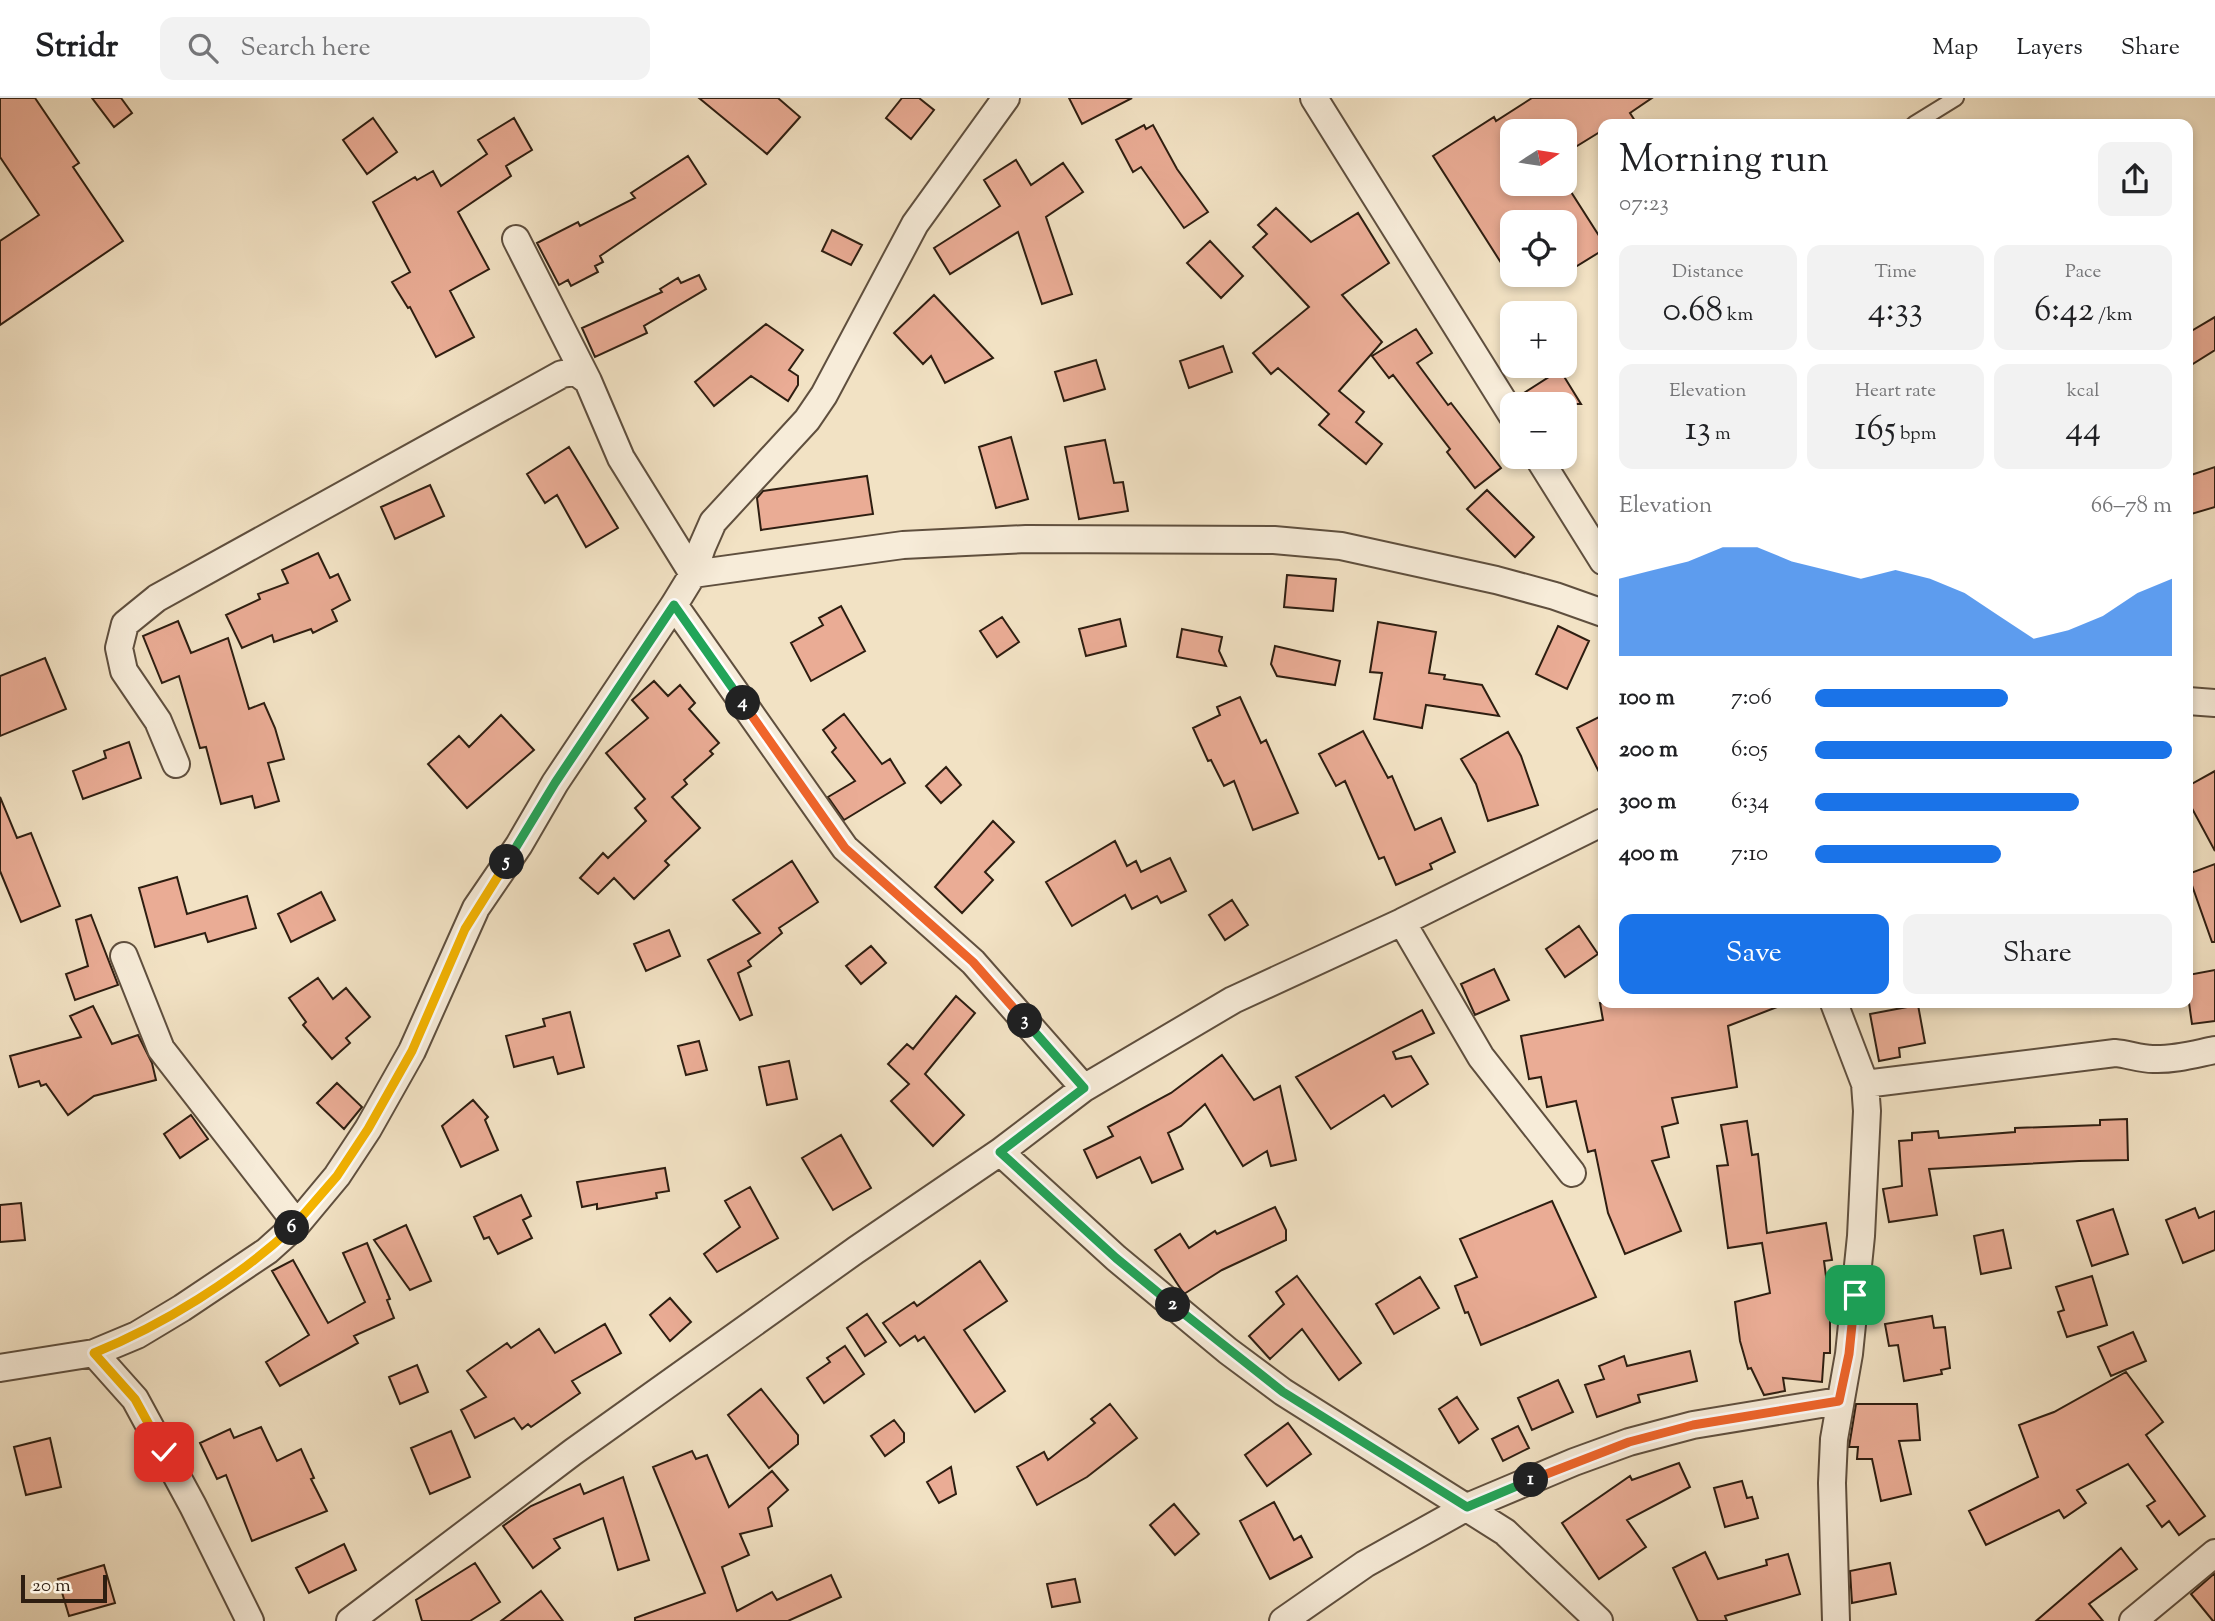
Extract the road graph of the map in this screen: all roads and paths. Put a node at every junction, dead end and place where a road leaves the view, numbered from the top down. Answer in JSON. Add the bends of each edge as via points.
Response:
{"nodes":[{"id":1,"x":1006,"y":98,"type":"edge"},
{"id":2,"x":1314,"y":98,"type":"edge"},
{"id":3,"x":1956,"y":98,"type":"edge"},
{"id":4,"x":1922,"y":119,"type":"edge"},
{"id":5,"x":516,"y":239,"type":"dead end"},
{"id":6,"x":588,"y":382,"type":"junction"},
{"id":7,"x":1500,"y":396,"type":"edge"},
{"id":8,"x":1546,"y":469,"type":"edge"},
{"id":9,"x":1598,"y":553,"type":"edge"},
{"id":10,"x":693,"y":574,"type":"junction"},
{"id":11,"x":674,"y":605,"type":"junction"},
{"id":12,"x":1598,"y":611,"type":"edge"},
{"id":13,"x":2193,"y":701,"type":"edge"},
{"id":14,"x":2215,"y":703,"type":"edge"},
{"id":15,"x":176,"y":764,"type":"dead end"},
{"id":16,"x":1598,"y":824,"type":"edge"},
{"id":17,"x":1402,"y":922,"type":"junction"},
{"id":18,"x":124,"y":956,"type":"dead end"},
{"id":19,"x":1836,"y":1008,"type":"edge"},
{"id":20,"x":2215,"y":1050,"type":"edge"},
{"id":21,"x":1865,"y":1084,"type":"junction"},
{"id":22,"x":1084,"y":1088,"type":"junction"},
{"id":23,"x":1000,"y":1152,"type":"junction"},
{"id":24,"x":1572,"y":1173,"type":"dead end"},
{"id":25,"x":297,"y":1224,"type":"junction"},
{"id":26,"x":94,"y":1353,"type":"junction"},
{"id":27,"x":0,"y":1368,"type":"edge"},
{"id":28,"x":1839,"y":1401,"type":"junction"},
{"id":29,"x":1467,"y":1507,"type":"junction"},
{"id":30,"x":2215,"y":1553,"type":"edge"},
{"id":31,"x":250,"y":1621,"type":"edge"},
{"id":32,"x":350,"y":1621,"type":"edge"},
{"id":33,"x":1283,"y":1621,"type":"edge"},
{"id":34,"x":1599,"y":1621,"type":"edge"},
{"id":35,"x":1836,"y":1621,"type":"edge"},
{"id":36,"x":2133,"y":1621,"type":"edge"}],
"edges":[{"from":1,"to":10,"type":"street","via":[[915,224],[807,420],[713,522]]},
{"from":2,"to":7,"type":"street"},
{"from":3,"to":4,"type":"lane"},
{"from":5,"to":6,"type":"street"},
{"from":6,"to":10,"type":"street","via":[[621,458]]},
{"from":6,"to":15,"type":"street","via":[[576,372],[562,374],[157,598],[125,624],[119,648],[124,671],[158,721]]},
{"from":8,"to":9,"type":"street"},
{"from":10,"to":11,"type":"street"},
{"from":10,"to":12,"type":"street","via":[[903,545],[1026,539],[1274,540],[1341,546],[1483,577]]},
{"from":11,"to":22,"type":"street","via":[[845,848],[973,962]]},
{"from":11,"to":25,"type":"street","via":[[476,908],[412,1051],[368,1129]]},
{"from":13,"to":14,"type":"street"},
{"from":16,"to":17,"type":"street"},
{"from":17,"to":22,"type":"street","via":[[1234,1000]]},
{"from":17,"to":24,"type":"street","via":[[1481,1057]]},
{"from":18,"to":25,"type":"street","via":[[161,1049]]},
{"from":19,"to":21,"type":"street"},
{"from":20,"to":21,"type":"street","via":[[2166,1059],[2115,1053]]},
{"from":21,"to":28,"type":"street","via":[[1867,1142],[1861,1236],[1849,1354]]},
{"from":22,"to":23,"type":"street"},
{"from":23,"to":29,"type":"street","via":[[1116,1258],[1261,1376]]},
{"from":23,"to":32,"type":"street","via":[[573,1452]]},
{"from":25,"to":26,"type":"street","via":[[267,1251],[182,1308],[137,1335]]},
{"from":26,"to":27,"type":"street"},
{"from":26,"to":31,"type":"street","via":[[135,1399]]},
{"from":28,"to":29,"type":"street","via":[[1693,1425],[1629,1442]]},
{"from":28,"to":35,"type":"street","via":[[1832,1483]]},
{"from":29,"to":33,"type":"street","via":[[1365,1564]]},
{"from":29,"to":34,"type":"street","via":[[1505,1532]]},
{"from":30,"to":36,"type":"street"}]}
